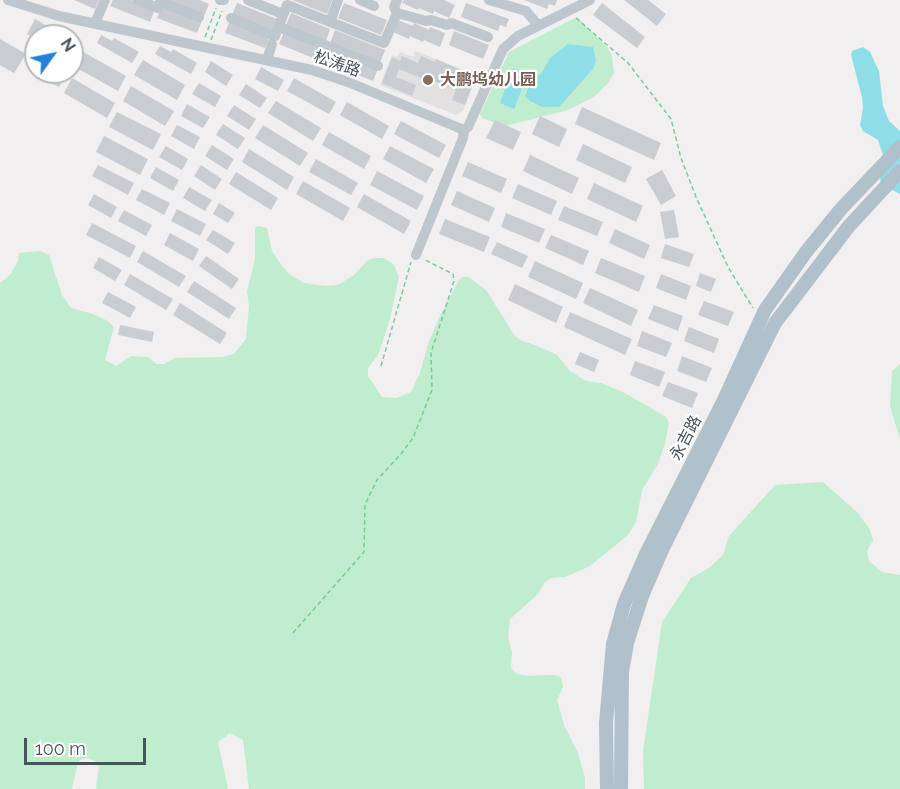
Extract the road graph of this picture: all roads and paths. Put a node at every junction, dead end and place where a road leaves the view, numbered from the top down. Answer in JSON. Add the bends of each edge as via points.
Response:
{"nodes":[{"id":1,"x":8,"y":0,"type":"edge"},
{"id":2,"x":105,"y":0,"type":"edge"},
{"id":3,"x":138,"y":0,"type":"edge"},
{"id":4,"x":222,"y":0,"type":"edge"},
{"id":5,"x":248,"y":0,"type":"edge"},
{"id":6,"x":339,"y":0,"type":"edge"},
{"id":7,"x":360,"y":0,"type":"edge"},
{"id":8,"x":397,"y":0,"type":"edge"},
{"id":9,"x":489,"y":0,"type":"edge"},
{"id":10,"x":590,"y":0,"type":"edge"},
{"id":11,"x":161,"y":1,"type":"edge"},
{"id":12,"x":374,"y":6,"type":"dead end"},
{"id":13,"x":568,"y":12,"type":"junction"},
{"id":14,"x":397,"y":13,"type":"junction"},
{"id":15,"x":284,"y":14,"type":"junction"},
{"id":16,"x":199,"y":17,"type":"dead end"},
{"id":17,"x":231,"y":18,"type":"dead end"},
{"id":18,"x":330,"y":22,"type":"junction"},
{"id":19,"x":95,"y":23,"type":"junction"},
{"id":20,"x":538,"y":25,"type":"junction"},
{"id":21,"x":279,"y":27,"type":"junction"},
{"id":22,"x":488,"y":37,"type":"dead end"},
{"id":23,"x":272,"y":44,"type":"dead end"},
{"id":24,"x":205,"y":47,"type":"junction"},
{"id":25,"x":267,"y":60,"type":"junction"},
{"id":26,"x":378,"y":66,"type":"dead end"},
{"id":27,"x":464,"y":130,"type":"junction"},
{"id":28,"x":900,"y":147,"type":"edge"},
{"id":29,"x":900,"y":171,"type":"edge"},
{"id":30,"x":416,"y":255,"type":"junction"},
{"id":31,"x":755,"y":311,"type":"dead end"},
{"id":32,"x":381,"y":366,"type":"dead end"},
{"id":33,"x":293,"y":633,"type":"dead end"},
{"id":34,"x":607,"y":789,"type":"edge"},
{"id":35,"x":621,"y":789,"type":"edge"}],
"edges":[{"from":1,"to":19,"type":"street","name":"松涛路"},
{"from":2,"to":19,"type":"street"},
{"from":3,"to":11,"type":"street","via":[[158,8]]},
{"from":4,"to":24,"type":"path"},
{"from":4,"to":24,"type":"path","via":[[222,11]]},
{"from":5,"to":15,"type":"street"},
{"from":6,"to":18,"type":"street"},
{"from":7,"to":12,"type":"street"},
{"from":8,"to":14,"type":"street"},
{"from":9,"to":20,"type":"street","via":[[526,11]]},
{"from":10,"to":13,"type":"street"},
{"from":11,"to":16,"type":"street"},
{"from":13,"to":20,"type":"street"},
{"from":13,"to":31,"type":"path","via":[[628,63],[671,119],[696,197],[728,267]]},
{"from":14,"to":18,"type":"street","via":[[384,43]]},
{"from":14,"to":22,"type":"street","via":[[451,23]]},
{"from":15,"to":18,"type":"street","via":[[287,5]]},
{"from":15,"to":21,"type":"street"},
{"from":17,"to":21,"type":"street","via":[[275,36]]},
{"from":19,"to":24,"type":"street","name":"松涛路"},
{"from":20,"to":27,"type":"street","via":[[503,49]]},
{"from":21,"to":26,"type":"street"},
{"from":23,"to":25,"type":"street"},
{"from":24,"to":25,"type":"street","name":"松涛路"},
{"from":25,"to":27,"type":"street","name":"松涛路","via":[[348,82]]},
{"from":27,"to":30,"type":"street"},
{"from":28,"to":34,"type":"main road","name":"永吉路","via":[[841,209],[765,310],[646,554],[624,604],[613,644],[606,723]]},
{"from":29,"to":35,"type":"main road","name":"永吉路","via":[[849,226],[775,323],[662,550],[642,596],[622,672]]},
{"from":30,"to":32,"type":"path","via":[[410,264]]},
{"from":30,"to":33,"type":"path","via":[[453,274],[454,281],[431,353],[432,390],[413,438],[370,494],[364,552]]}]}
